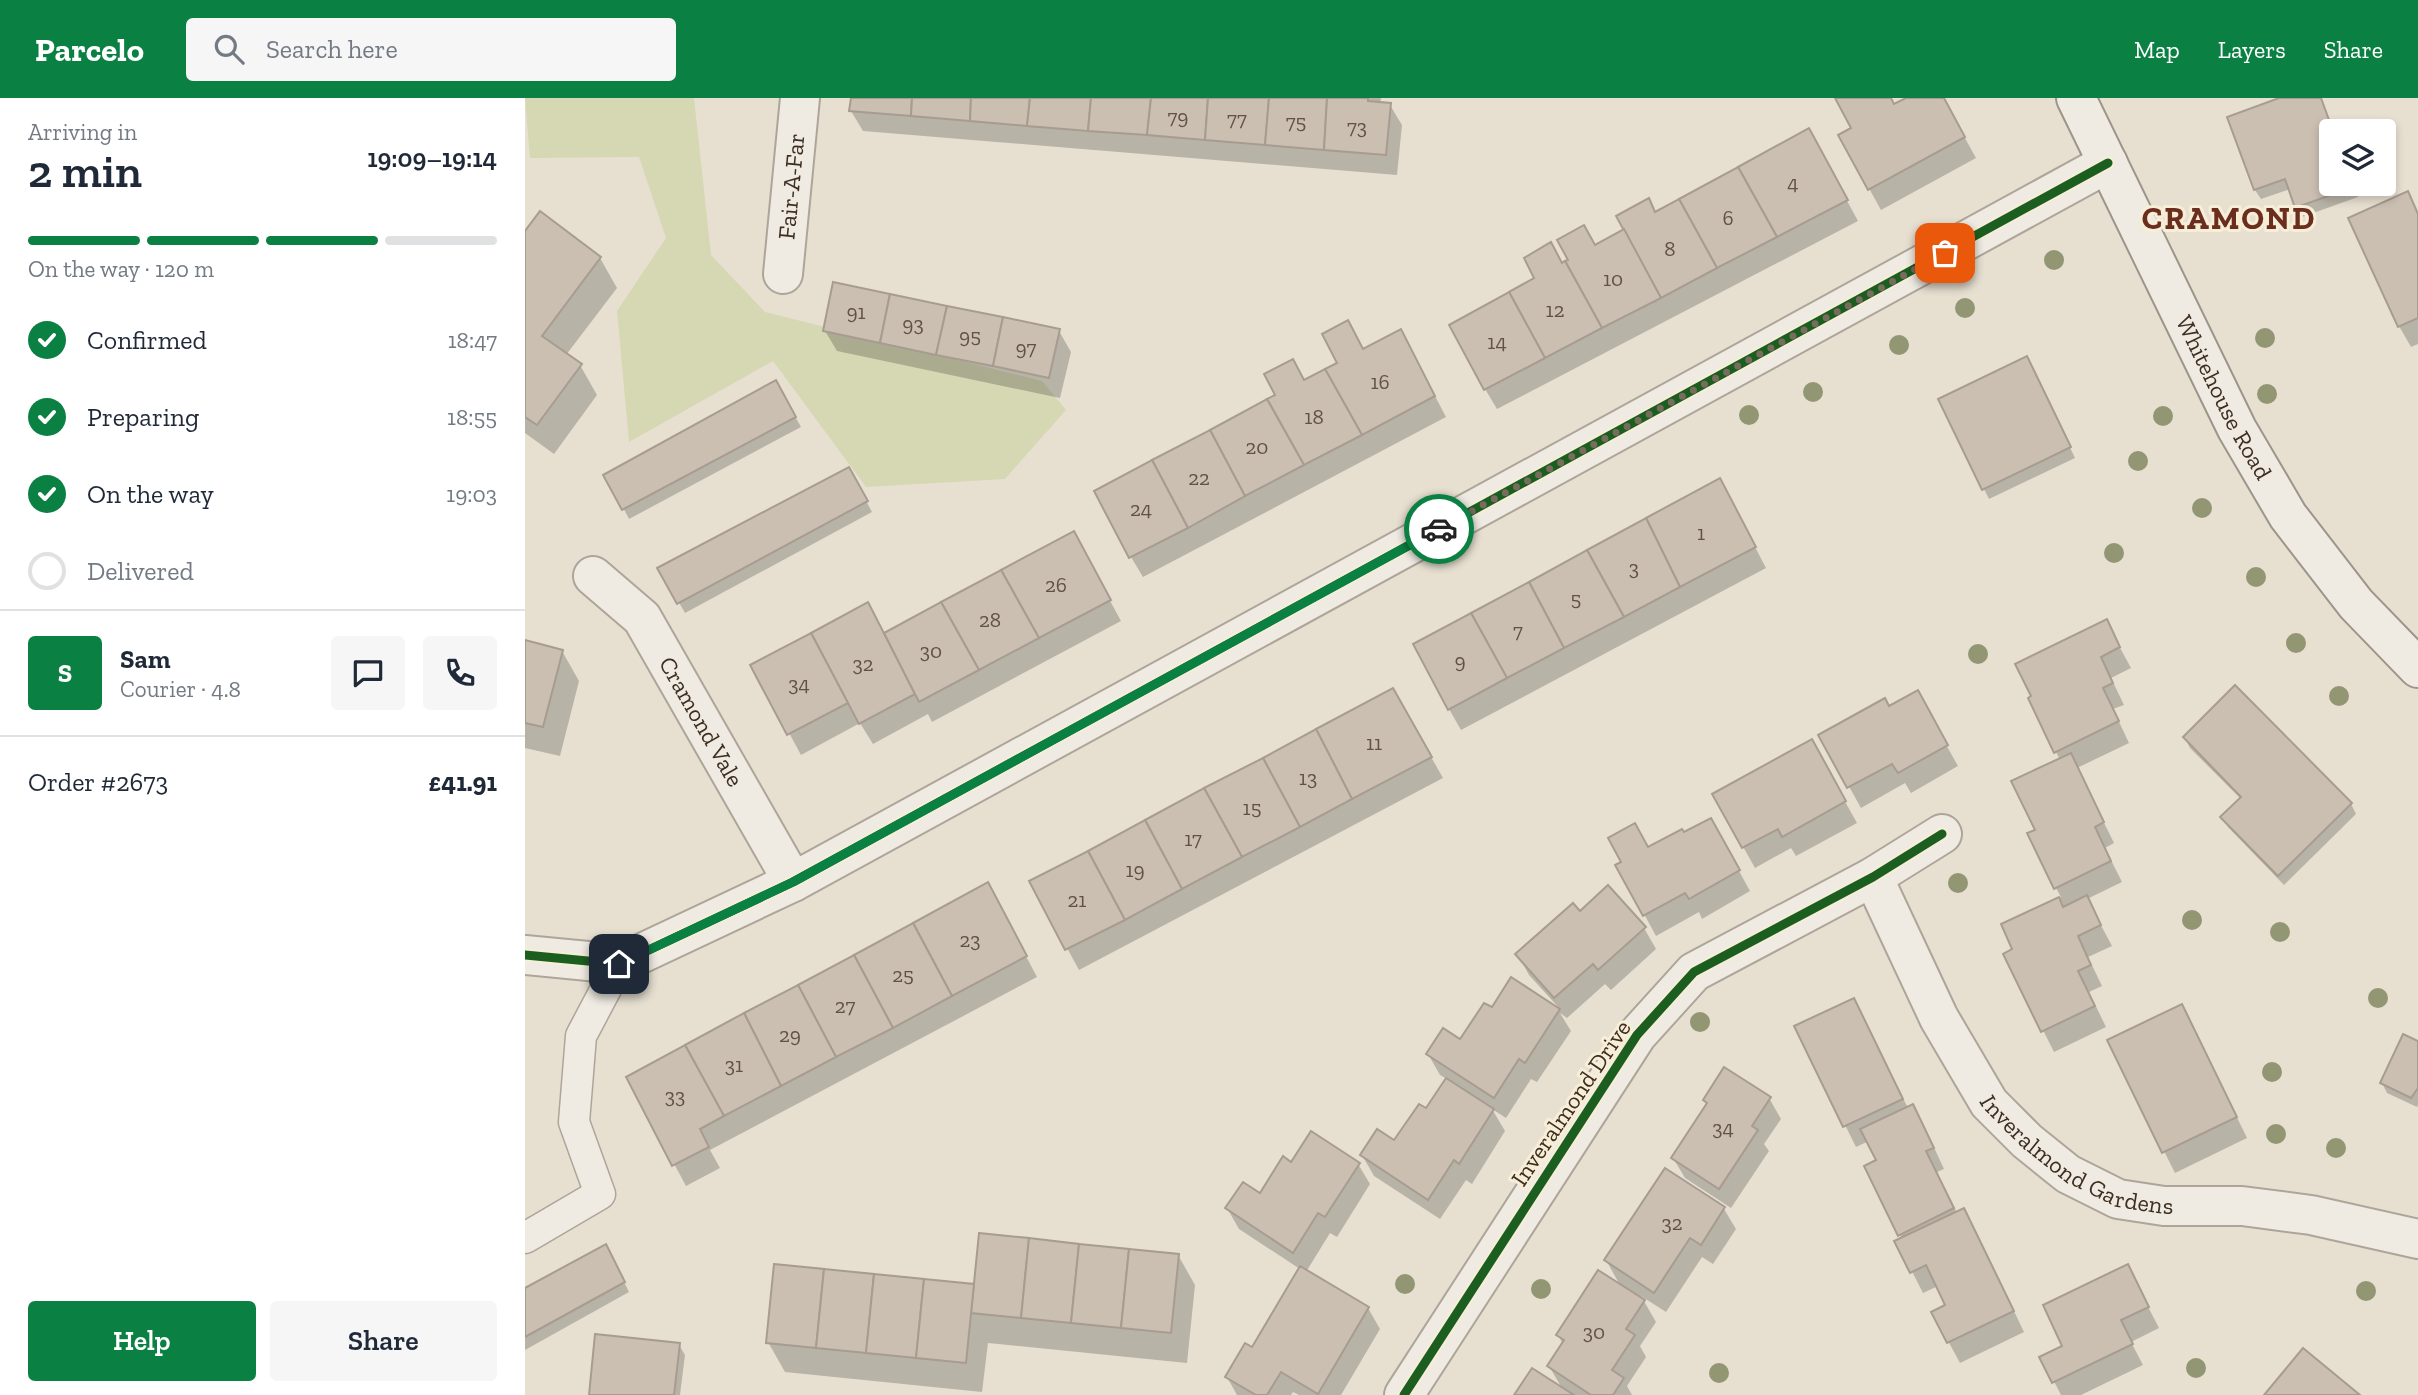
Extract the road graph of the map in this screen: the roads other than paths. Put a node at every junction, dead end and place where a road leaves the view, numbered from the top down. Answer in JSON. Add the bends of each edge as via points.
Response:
{"nodes":[{"id":1,"x":800,"y":98,"type":"edge"},
{"id":2,"x":2076,"y":98,"type":"edge"},
{"id":3,"x":2108,"y":163,"type":"junction"},
{"id":4,"x":783,"y":274,"type":"dead end"},
{"id":5,"x":593,"y":576,"type":"dead end"},
{"id":6,"x":2418,"y":668,"type":"edge"},
{"id":7,"x":1942,"y":834,"type":"dead end"},
{"id":8,"x":1873,"y":877,"type":"junction"},
{"id":9,"x":793,"y":882,"type":"junction"},
{"id":10,"x":525,"y":955,"type":"edge"},
{"id":11,"x":619,"y":964,"type":"junction"},
{"id":12,"x":525,"y":1238,"type":"edge"},
{"id":13,"x":2418,"y":1239,"type":"edge"},
{"id":14,"x":1404,"y":1395,"type":"edge"}],
"edges":[{"from":1,"to":4,"type":"street","name":"Fair-A-Far"},
{"from":2,"to":3,"type":"street","name":"Whitehouse Road"},
{"from":3,"to":6,"type":"street","name":"Whitehouse Road","via":[[2237,429],[2288,516],[2356,604]]},
{"from":3,"to":9,"type":"street"},
{"from":5,"to":9,"type":"street","name":"Cramond Vale","via":[[642,618]]},
{"from":7,"to":8,"type":"street","name":"Inveralmond Drive"},
{"from":8,"to":13,"type":"street","name":"Inveralmond Gardens","via":[[1939,1018],[1989,1103],[2069,1174],[2119,1199],[2311,1215]]},
{"from":8,"to":14,"type":"street","name":"Inveralmond Drive","via":[[1694,972],[1645,1026]]},
{"from":9,"to":11,"type":"street"},
{"from":10,"to":11,"type":"street"},
{"from":11,"to":12,"type":"lane","via":[[581,1036],[574,1122],[600,1194]]}]}
